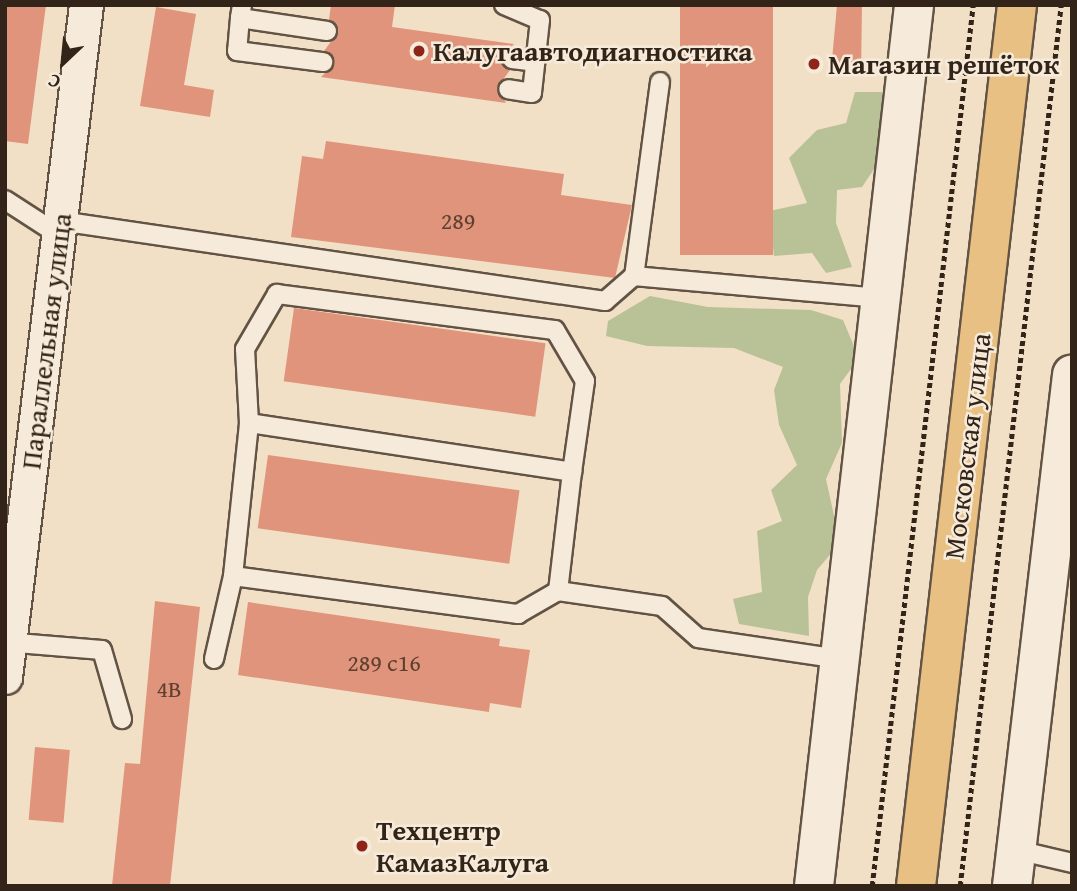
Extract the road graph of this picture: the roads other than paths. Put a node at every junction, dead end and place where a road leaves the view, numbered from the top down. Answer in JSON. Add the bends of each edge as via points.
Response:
{"nodes":[{"id":1,"x":86,"y":5,"type":"edge"},
{"id":2,"x":504,"y":5,"type":"edge"},
{"id":3,"x":914,"y":5,"type":"edge"},
{"id":4,"x":1017,"y":5,"type":"edge"},
{"id":5,"x":241,"y":12,"type":"edge"},
{"id":6,"x":327,"y":31,"type":"dead end"},
{"id":7,"x":512,"y":59,"type":"dead end"},
{"id":8,"x":323,"y":62,"type":"dead end"},
{"id":9,"x":536,"y":62,"type":"junction"},
{"id":10,"x":660,"y":82,"type":"dead end"},
{"id":11,"x":508,"y":89,"type":"dead end"},
{"id":12,"x":5,"y":200,"type":"edge"},
{"id":13,"x":60,"y":228,"type":"junction"},
{"id":14,"x":634,"y":276,"type":"junction"},
{"id":15,"x":879,"y":298,"type":"junction"},
{"id":16,"x":1072,"y":375,"type":"edge"},
{"id":17,"x":249,"y":424,"type":"junction"},
{"id":18,"x":572,"y":472,"type":"junction"},
{"id":19,"x":13,"y":544,"type":"edge"},
{"id":20,"x":233,"y":576,"type":"junction"},
{"id":21,"x":558,"y":591,"type":"junction"},
{"id":22,"x":7,"y":643,"type":"edge"},
{"id":23,"x":214,"y":659,"type":"dead end"},
{"id":24,"x":840,"y":659,"type":"junction"},
{"id":25,"x":5,"y":677,"type":"edge"},
{"id":26,"x":122,"y":719,"type":"dead end"},
{"id":27,"x":1072,"y":863,"type":"edge"},
{"id":28,"x":1014,"y":868,"type":"edge"},
{"id":29,"x":814,"y":886,"type":"edge"},
{"id":30,"x":916,"y":886,"type":"edge"}],
"edges":[{"from":1,"to":13,"type":"street","name":"Параллельная улица"},
{"from":2,"to":9,"type":"lane","via":[[540,20]]},
{"from":3,"to":15,"type":"main road"},
{"from":4,"to":30,"type":"main road","name":"Московская улица"},
{"from":5,"to":6,"type":"lane"},
{"from":5,"to":8,"type":"lane","via":[[237,51]]},
{"from":7,"to":9,"type":"lane"},
{"from":9,"to":11,"type":"lane","via":[[532,93]]},
{"from":10,"to":14,"type":"lane"},
{"from":12,"to":13,"type":"lane"},
{"from":13,"to":14,"type":"lane","via":[[605,301]]},
{"from":13,"to":19,"type":"street","name":"Параллельная улица"},
{"from":14,"to":15,"type":"lane"},
{"from":15,"to":24,"type":"main road"},
{"from":16,"to":28,"type":"main road"},
{"from":17,"to":18,"type":"lane"},
{"from":17,"to":18,"type":"lane","via":[[245,349],[277,294],[555,330],[584,381]]},
{"from":17,"to":20,"type":"lane"},
{"from":18,"to":21,"type":"lane"},
{"from":19,"to":22,"type":"street","name":"Параллельная улица"},
{"from":20,"to":21,"type":"lane","via":[[518,614]]},
{"from":20,"to":23,"type":"lane"},
{"from":21,"to":24,"type":"lane","via":[[662,606],[698,638]]},
{"from":22,"to":25,"type":"street","name":"Параллельная улица"},
{"from":22,"to":26,"type":"lane","via":[[102,650]]},
{"from":24,"to":29,"type":"main road"},
{"from":27,"to":28,"type":"lane"}]}
